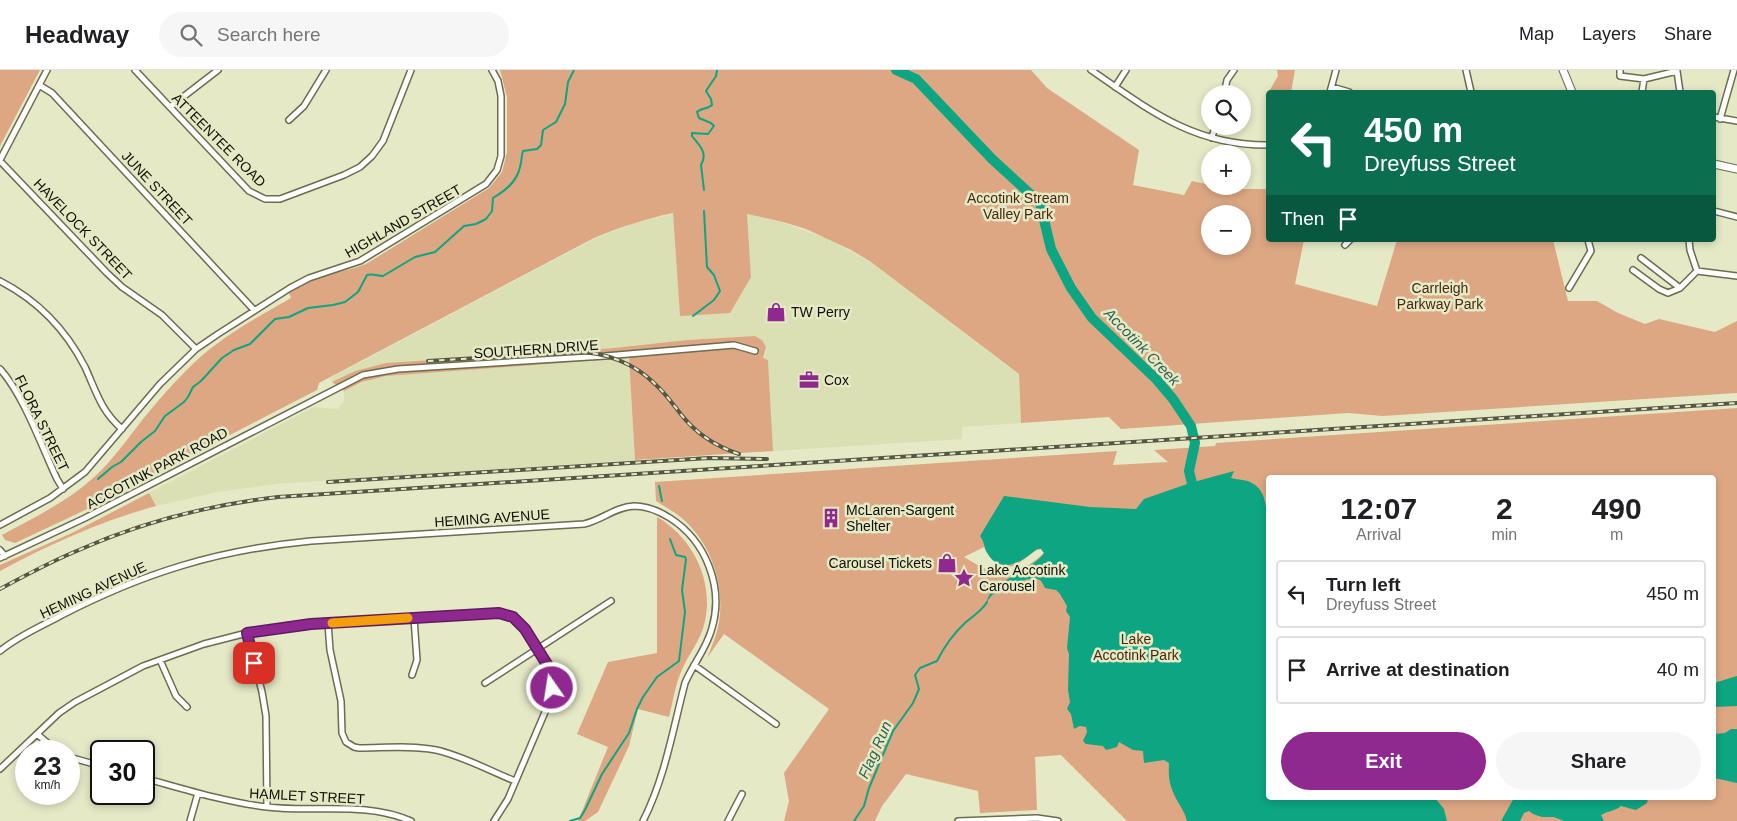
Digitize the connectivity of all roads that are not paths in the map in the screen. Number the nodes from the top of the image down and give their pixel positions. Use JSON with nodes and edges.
{"nodes":[{"id":1,"x":47,"y":70,"type":"edge"},
{"id":2,"x":135,"y":70,"type":"edge"},
{"id":3,"x":218,"y":70,"type":"edge"},
{"id":4,"x":326,"y":70,"type":"edge"},
{"id":5,"x":412,"y":70,"type":"edge"},
{"id":6,"x":492,"y":70,"type":"edge"},
{"id":7,"x":1091,"y":70,"type":"edge"},
{"id":8,"x":1126,"y":70,"type":"edge"},
{"id":9,"x":1234,"y":70,"type":"edge"},
{"id":10,"x":1336,"y":70,"type":"edge"},
{"id":11,"x":1466,"y":70,"type":"edge"},
{"id":12,"x":1563,"y":70,"type":"edge"},
{"id":13,"x":1734,"y":70,"type":"edge"},
{"id":14,"x":1620,"y":73,"type":"edge"},
{"id":15,"x":1644,"y":79,"type":"junction"},
{"id":16,"x":40,"y":85,"type":"junction"},
{"id":17,"x":1226,"y":85,"type":"edge"},
{"id":18,"x":1115,"y":87,"type":"junction"},
{"id":19,"x":1331,"y":90,"type":"edge"},
{"id":20,"x":1471,"y":90,"type":"edge"},
{"id":21,"x":1571,"y":90,"type":"edge"},
{"id":22,"x":1642,"y":90,"type":"edge"},
{"id":23,"x":1680,"y":90,"type":"edge"},
{"id":24,"x":170,"y":107,"type":"junction"},
{"id":25,"x":1716,"y":118,"type":"edge"},
{"id":26,"x":1720,"y":119,"type":"junction"},
{"id":27,"x":289,"y":120,"type":"dead end"},
{"id":28,"x":1737,"y":121,"type":"edge"},
{"id":29,"x":1213,"y":135,"type":"edge"},
{"id":30,"x":1212,"y":138,"type":"junction"},
{"id":31,"x":1266,"y":145,"type":"edge"},
{"id":32,"x":0,"y":161,"type":"edge"},
{"id":33,"x":1716,"y":164,"type":"edge"},
{"id":34,"x":1737,"y":169,"type":"edge"},
{"id":35,"x":1716,"y":212,"type":"edge"},
{"id":36,"x":1737,"y":217,"type":"edge"},
{"id":37,"x":1348,"y":242,"type":"edge"},
{"id":38,"x":1589,"y":242,"type":"edge"},
{"id":39,"x":1689,"y":242,"type":"edge"},
{"id":40,"x":1345,"y":245,"type":"dead end"},
{"id":41,"x":1641,"y":258,"type":"dead end"},
{"id":42,"x":1634,"y":270,"type":"dead end"},
{"id":43,"x":1697,"y":271,"type":"junction"},
{"id":44,"x":1737,"y":276,"type":"edge"},
{"id":45,"x":0,"y":281,"type":"edge"},
{"id":46,"x":1569,"y":288,"type":"dead end"},
{"id":47,"x":1680,"y":288,"type":"junction"},
{"id":48,"x":254,"y":310,"type":"junction"},
{"id":49,"x":196,"y":349,"type":"junction"},
{"id":50,"x":755,"y":351,"type":"dead end"},
{"id":51,"x":0,"y":369,"type":"edge"},
{"id":52,"x":324,"y":396,"type":"joint"},
{"id":53,"x":122,"y":430,"type":"junction"},
{"id":54,"x":63,"y":489,"type":"junction"},
{"id":55,"x":0,"y":525,"type":"edge"},
{"id":56,"x":0,"y":550,"type":"edge"},
{"id":57,"x":3,"y":557,"type":"edge"},
{"id":58,"x":610,"y":601,"type":"dead end"},
{"id":59,"x":414,"y":618,"type":"junction"},
{"id":60,"x":328,"y":623,"type":"junction"},
{"id":61,"x":247,"y":633,"type":"junction"},
{"id":62,"x":538,"y":649,"type":"junction"},
{"id":63,"x":0,"y":650,"type":"edge"},
{"id":64,"x":160,"y":660,"type":"junction"},
{"id":65,"x":694,"y":665,"type":"junction"},
{"id":66,"x":412,"y":675,"type":"dead end"},
{"id":67,"x":485,"y":683,"type":"dead end"},
{"id":68,"x":187,"y":707,"type":"dead end"},
{"id":69,"x":776,"y":724,"type":"dead end"},
{"id":70,"x":37,"y":734,"type":"junction"},
{"id":71,"x":44,"y":740,"type":"edge"},
{"id":72,"x":0,"y":769,"type":"edge"},
{"id":73,"x":155,"y":781,"type":"edge"},
{"id":74,"x":515,"y":782,"type":"junction"},
{"id":75,"x":198,"y":793,"type":"junction"},
{"id":76,"x":742,"y":794,"type":"dead end"},
{"id":77,"x":267,"y":807,"type":"junction"},
{"id":78,"x":190,"y":821,"type":"edge"},
{"id":79,"x":411,"y":821,"type":"edge"},
{"id":80,"x":494,"y":821,"type":"edge"},
{"id":81,"x":643,"y":821,"type":"edge"},
{"id":82,"x":728,"y":821,"type":"edge"},
{"id":83,"x":958,"y":821,"type":"edge"},
{"id":84,"x":1058,"y":821,"type":"edge"}],
"edges":[{"from":1,"to":16,"type":"street"},
{"from":2,"to":24,"type":"street","name":"ATTEENTEE ROAD"},
{"from":3,"to":24,"type":"street"},
{"from":4,"to":27,"type":"street"},
{"from":5,"to":24,"type":"street","name":"ATTEENTEE ROAD"},
{"from":6,"to":48,"type":"street","name":"HIGHLAND STREET"},
{"from":7,"to":18,"type":"street"},
{"from":8,"to":18,"type":"street"},
{"from":9,"to":17,"type":"street"},
{"from":10,"to":19,"type":"street"},
{"from":11,"to":20,"type":"street"},
{"from":12,"to":21,"type":"street"},
{"from":13,"to":26,"type":"street"},
{"from":14,"to":15,"type":"street"},
{"from":15,"to":22,"type":"street"},
{"from":15,"to":23,"type":"street"},
{"from":16,"to":32,"type":"street"},
{"from":16,"to":48,"type":"street","name":"JUNE STREET"},
{"from":18,"to":30,"type":"street"},
{"from":25,"to":26,"type":"street"},
{"from":26,"to":28,"type":"street"},
{"from":29,"to":30,"type":"street"},
{"from":30,"to":31,"type":"street"},
{"from":32,"to":49,"type":"street","name":"HAVELOCK STREET"},
{"from":33,"to":34,"type":"street"},
{"from":35,"to":36,"type":"street"},
{"from":37,"to":40,"type":"street"},
{"from":38,"to":46,"type":"street"},
{"from":39,"to":43,"type":"street"},
{"from":41,"to":47,"type":"street"},
{"from":42,"to":47,"type":"street"},
{"from":43,"to":44,"type":"street"},
{"from":43,"to":47,"type":"street"},
{"from":45,"to":53,"type":"street"},
{"from":48,"to":49,"type":"street","name":"HIGHLAND STREET"},
{"from":49,"to":53,"type":"street","name":"HIGHLAND STREET"},
{"from":50,"to":52,"type":"street","name":"SOUTHERN DRIVE"},
{"from":51,"to":54,"type":"street","name":"FLORA STREET"},
{"from":52,"to":57,"type":"street","name":"ACCOTINK PARK ROAD"},
{"from":53,"to":54,"type":"street","name":"HIGHLAND STREET"},
{"from":54,"to":55,"type":"street","name":"HIGHLAND STREET"},
{"from":56,"to":57,"type":"street"},
{"from":58,"to":62,"type":"street"},
{"from":59,"to":60,"type":"street"},
{"from":59,"to":62,"type":"street"},
{"from":59,"to":66,"type":"street"},
{"from":60,"to":61,"type":"street"},
{"from":60,"to":74,"type":"street"},
{"from":61,"to":64,"type":"street"},
{"from":61,"to":77,"type":"street"},
{"from":62,"to":67,"type":"street"},
{"from":62,"to":74,"type":"street"},
{"from":63,"to":65,"type":"street","name":"HEMING AVENUE"},
{"from":64,"to":68,"type":"street"},
{"from":64,"to":70,"type":"street"},
{"from":65,"to":69,"type":"street"},
{"from":65,"to":81,"type":"street","name":"HEMING AVENUE"},
{"from":70,"to":71,"type":"street"},
{"from":70,"to":72,"type":"street"},
{"from":73,"to":75,"type":"street","name":"HAMLET STREET"},
{"from":74,"to":80,"type":"street"},
{"from":75,"to":77,"type":"street","name":"HAMLET STREET"},
{"from":75,"to":78,"type":"street"},
{"from":76,"to":82,"type":"street"},
{"from":77,"to":79,"type":"street","name":"HAMLET STREET"},
{"from":83,"to":84,"type":"street"}]}
